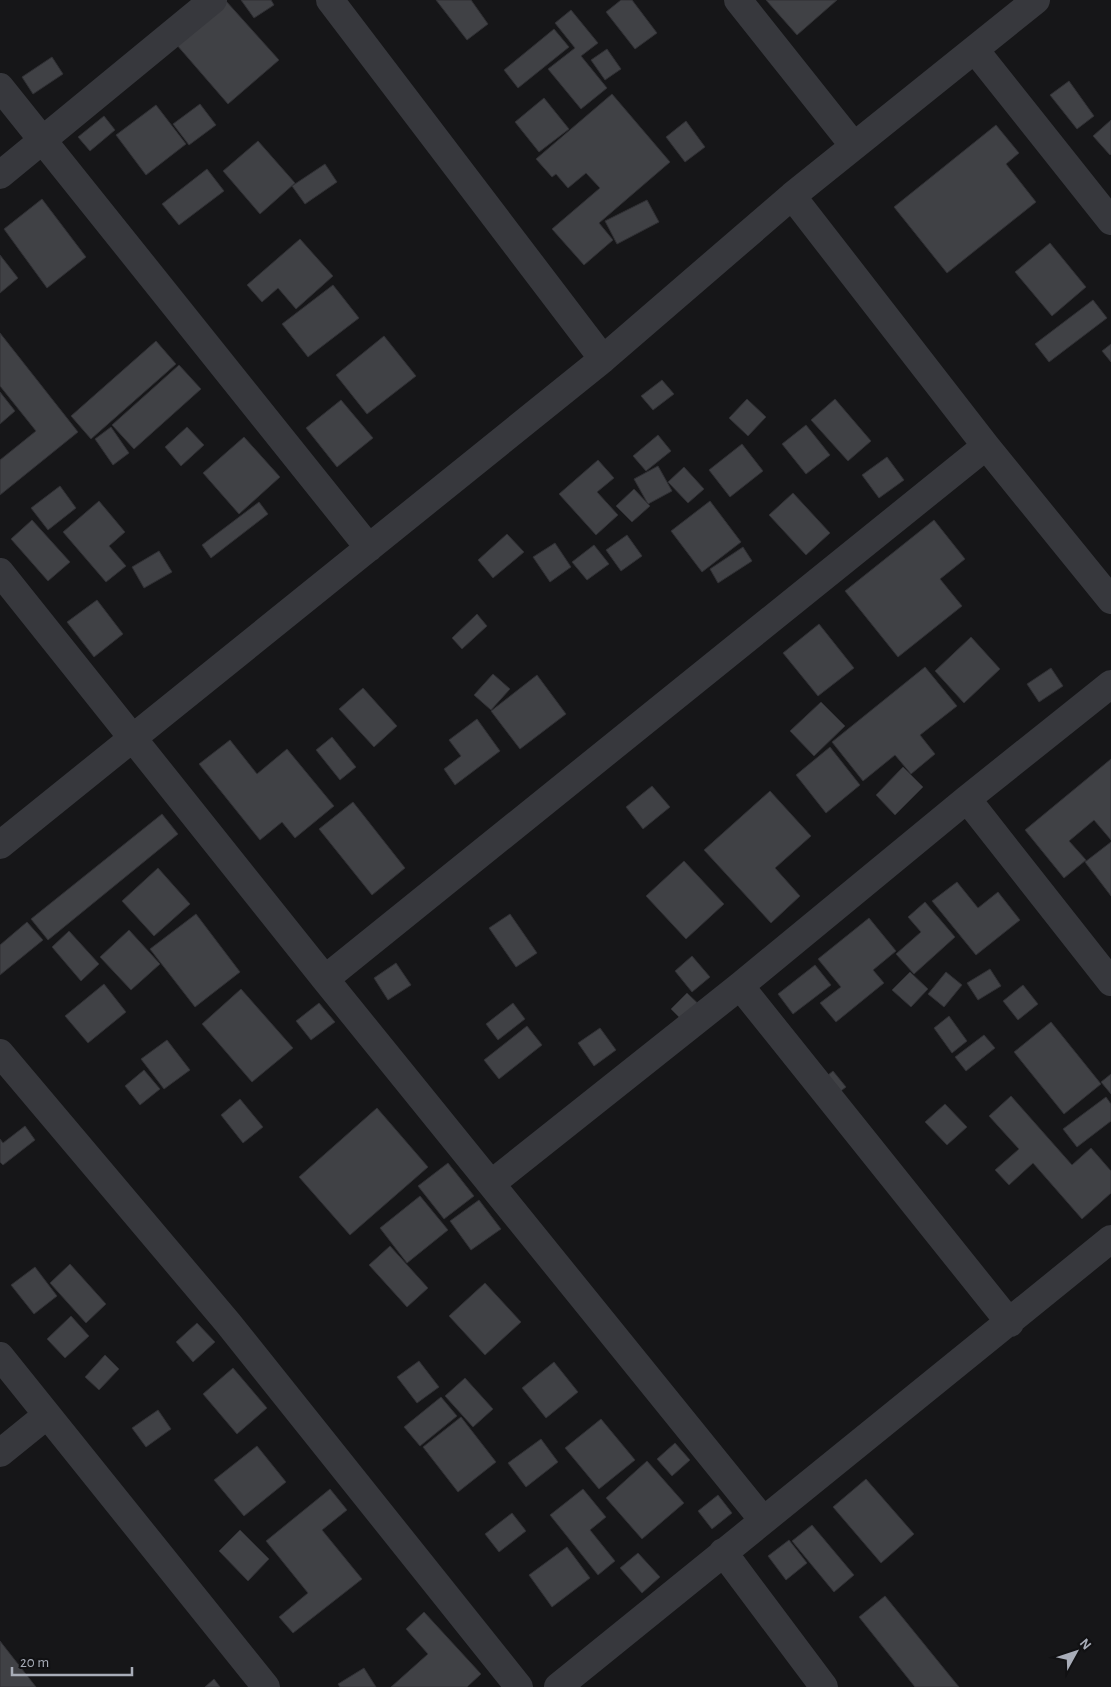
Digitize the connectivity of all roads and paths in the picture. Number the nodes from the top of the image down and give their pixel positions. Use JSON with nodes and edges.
{"nodes":[{"id":1,"x":213,"y":0,"type":"edge"},
{"id":2,"x":330,"y":0,"type":"edge"},
{"id":3,"x":738,"y":0,"type":"edge"},
{"id":4,"x":1036,"y":0,"type":"edge"},
{"id":5,"x":975,"y":50,"type":"junction"},
{"id":6,"x":0,"y":87,"type":"edge"},
{"id":7,"x":42,"y":140,"type":"junction"},
{"id":8,"x":854,"y":146,"type":"junction"},
{"id":9,"x":0,"y":175,"type":"edge"},
{"id":10,"x":792,"y":196,"type":"junction"},
{"id":11,"x":1111,"y":220,"type":"edge"},
{"id":12,"x":603,"y":359,"type":"junction"},
{"id":13,"x":986,"y":446,"type":"junction"},
{"id":14,"x":369,"y":548,"type":"junction"},
{"id":15,"x":0,"y":572,"type":"edge"},
{"id":16,"x":1111,"y":600,"type":"edge"},
{"id":17,"x":1111,"y":684,"type":"edge"},
{"id":18,"x":132,"y":737,"type":"junction"},
{"id":19,"x":967,"y":799,"type":"junction"},
{"id":20,"x":0,"y":846,"type":"edge"},
{"id":21,"x":325,"y":979,"type":"junction"},
{"id":22,"x":1111,"y":982,"type":"edge"},
{"id":23,"x":740,"y":986,"type":"junction"},
{"id":24,"x":0,"y":1052,"type":"edge"},
{"id":25,"x":491,"y":1184,"type":"junction"},
{"id":26,"x":1111,"y":1239,"type":"edge"},
{"id":27,"x":1010,"y":1323,"type":"junction"},
{"id":28,"x":0,"y":1356,"type":"edge"},
{"id":29,"x":47,"y":1415,"type":"junction"},
{"id":30,"x":0,"y":1452,"type":"edge"},
{"id":31,"x":763,"y":1520,"type":"junction"},
{"id":32,"x":723,"y":1552,"type":"junction"},
{"id":33,"x":266,"y":1687,"type":"edge"},
{"id":34,"x":519,"y":1687,"type":"edge"},
{"id":35,"x":558,"y":1687,"type":"edge"},
{"id":36,"x":824,"y":1687,"type":"edge"}],
"edges":[{"from":1,"to":7,"type":"street"},
{"from":2,"to":12,"type":"street"},
{"from":3,"to":8,"type":"street"},
{"from":4,"to":5,"type":"street"},
{"from":5,"to":8,"type":"street"},
{"from":5,"to":11,"type":"street"},
{"from":6,"to":7,"type":"street"},
{"from":7,"to":9,"type":"street"},
{"from":7,"to":14,"type":"street"},
{"from":8,"to":10,"type":"street"},
{"from":10,"to":12,"type":"street"},
{"from":10,"to":13,"type":"street"},
{"from":12,"to":14,"type":"street"},
{"from":13,"to":16,"type":"street"},
{"from":13,"to":21,"type":"street"},
{"from":14,"to":18,"type":"street"},
{"from":15,"to":18,"type":"street"},
{"from":17,"to":19,"type":"street"},
{"from":18,"to":20,"type":"street"},
{"from":18,"to":21,"type":"street"},
{"from":19,"to":22,"type":"street"},
{"from":19,"to":23,"type":"street"},
{"from":21,"to":25,"type":"street"},
{"from":23,"to":25,"type":"street"},
{"from":23,"to":27,"type":"street"},
{"from":24,"to":34,"type":"street"},
{"from":25,"to":31,"type":"street"},
{"from":26,"to":27,"type":"street"},
{"from":27,"to":31,"type":"street"},
{"from":28,"to":29,"type":"street"},
{"from":29,"to":30,"type":"street"},
{"from":29,"to":33,"type":"street"},
{"from":31,"to":32,"type":"street"},
{"from":32,"to":35,"type":"street"},
{"from":32,"to":36,"type":"street"}]}
